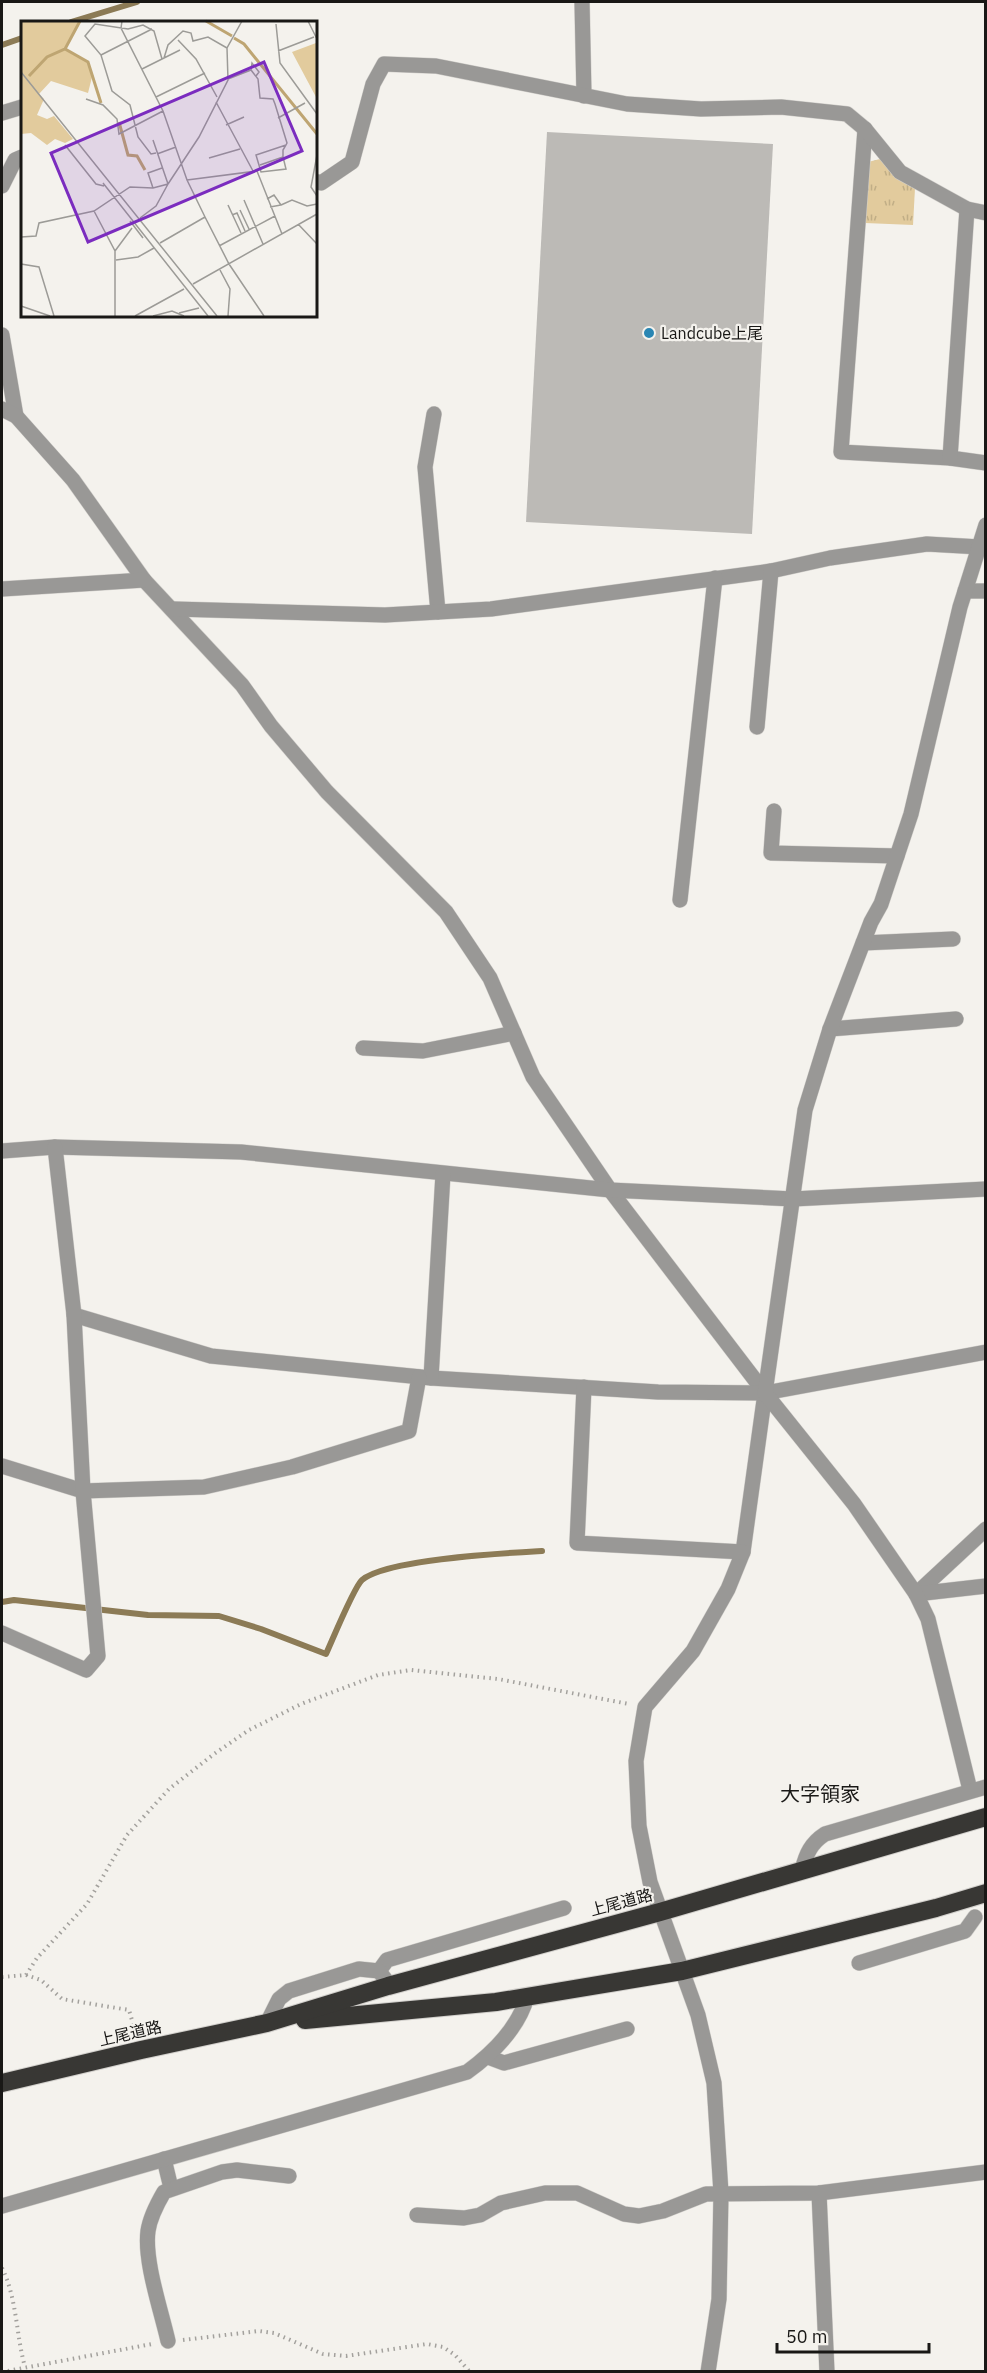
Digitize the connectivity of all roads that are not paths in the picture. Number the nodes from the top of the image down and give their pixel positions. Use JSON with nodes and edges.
{"nodes":[{"id":1,"x":582,"y":2,"type":"edge"},
{"id":2,"x":584,"y":96,"type":"junction"},
{"id":3,"x":21,"y":107,"type":"edge"},
{"id":4,"x":2,"y":113,"type":"edge"},
{"id":5,"x":865,"y":129,"type":"junction"},
{"id":6,"x":13,"y":159,"type":"edge"},
{"id":7,"x":316,"y":181,"type":"edge"},
{"id":8,"x":2,"y":186,"type":"edge"},
{"id":9,"x":967,"y":209,"type":"junction"},
{"id":10,"x":986,"y":213,"type":"edge"},
{"id":11,"x":2,"y":335,"type":"edge"},
{"id":12,"x":2,"y":409,"type":"edge"},
{"id":13,"x":434,"y":414,"type":"dead end"},
{"id":14,"x":16,"y":416,"type":"junction"},
{"id":15,"x":950,"y":458,"type":"junction"},
{"id":16,"x":986,"y":463,"type":"edge"},
{"id":17,"x":986,"y":525,"type":"edge"},
{"id":18,"x":980,"y":547,"type":"junction"},
{"id":19,"x":771,"y":571,"type":"junction"},
{"id":20,"x":716,"y":578,"type":"junction"},
{"id":21,"x":144,"y":580,"type":"junction"},
{"id":22,"x":2,"y":589,"type":"edge"},
{"id":23,"x":965,"y":591,"type":"junction"},
{"id":24,"x":986,"y":591,"type":"edge"},
{"id":25,"x":174,"y":609,"type":"junction"},
{"id":26,"x":438,"y":612,"type":"junction"},
{"id":27,"x":757,"y":727,"type":"dead end"},
{"id":28,"x":774,"y":811,"type":"dead end"},
{"id":29,"x":897,"y":856,"type":"junction"},
{"id":30,"x":680,"y":900,"type":"dead end"},
{"id":31,"x":953,"y":939,"type":"dead end"},
{"id":32,"x":863,"y":943,"type":"junction"},
{"id":33,"x":956,"y":1019,"type":"dead end"},
{"id":34,"x":830,"y":1029,"type":"junction"},
{"id":35,"x":514,"y":1033,"type":"junction"},
{"id":36,"x":363,"y":1048,"type":"dead end"},
{"id":37,"x":55,"y":1147,"type":"junction"},
{"id":38,"x":2,"y":1151,"type":"edge"},
{"id":39,"x":443,"y":1173,"type":"junction"},
{"id":40,"x":986,"y":1189,"type":"edge"},
{"id":41,"x":610,"y":1190,"type":"junction"},
{"id":42,"x":793,"y":1199,"type":"junction"},
{"id":43,"x":74,"y":1315,"type":"junction"},
{"id":44,"x":986,"y":1352,"type":"edge"},
{"id":45,"x":425,"y":1377,"type":"junction"},
{"id":46,"x":584,"y":1387,"type":"junction"},
{"id":47,"x":765,"y":1393,"type":"junction"},
{"id":48,"x":2,"y":1466,"type":"edge"},
{"id":49,"x":83,"y":1491,"type":"junction"},
{"id":50,"x":986,"y":1529,"type":"edge"},
{"id":51,"x":743,"y":1552,"type":"junction"},
{"id":52,"x":986,"y":1586,"type":"edge"},
{"id":53,"x":916,"y":1594,"type":"junction"},
{"id":54,"x":2,"y":1633,"type":"edge"},
{"id":55,"x":978,"y":1788,"type":"edge"},
{"id":56,"x":986,"y":1817,"type":"edge"},
{"id":57,"x":802,"y":1870,"type":"junction"},
{"id":58,"x":986,"y":1893,"type":"edge"},
{"id":59,"x":956,"y":1902,"type":"junction"},
{"id":60,"x":564,"y":1908,"type":"dead end"},
{"id":61,"x":660,"y":1912,"type":"junction"},
{"id":62,"x":980,"y":1918,"type":"edge"},
{"id":63,"x":859,"y":1963,"type":"dead end"},
{"id":64,"x":682,"y":1971,"type":"junction"},
{"id":65,"x":384,"y":1978,"type":"junction"},
{"id":66,"x":527,"y":1997,"type":"junction"},
{"id":67,"x":267,"y":2023,"type":"junction"},
{"id":68,"x":627,"y":2029,"type":"dead end"},
{"id":69,"x":488,"y":2057,"type":"junction"},
{"id":70,"x":2,"y":2083,"type":"edge"},
{"id":71,"x":164,"y":2159,"type":"junction"},
{"id":72,"x":986,"y":2172,"type":"edge"},
{"id":73,"x":289,"y":2176,"type":"dead end"},
{"id":74,"x":171,"y":2188,"type":"junction"},
{"id":75,"x":721,"y":2193,"type":"junction"},
{"id":76,"x":819,"y":2193,"type":"junction"},
{"id":77,"x":2,"y":2206,"type":"edge"},
{"id":78,"x":417,"y":2215,"type":"dead end"},
{"id":79,"x":168,"y":2341,"type":"road end"},
{"id":80,"x":708,"y":2372,"type":"edge"},
{"id":81,"x":827,"y":2372,"type":"edge"}],
"edges":[{"from":1,"to":2,"type":"street"},
{"from":2,"to":5,"type":"street"},
{"from":2,"to":7,"type":"street"},
{"from":3,"to":4,"type":"street"},
{"from":5,"to":9,"type":"street"},
{"from":5,"to":15,"type":"street"},
{"from":6,"to":8,"type":"street"},
{"from":9,"to":10,"type":"street"},
{"from":9,"to":15,"type":"street"},
{"from":11,"to":14,"type":"street"},
{"from":12,"to":14,"type":"street"},
{"from":13,"to":26,"type":"street"},
{"from":14,"to":21,"type":"street"},
{"from":15,"to":16,"type":"street"},
{"from":17,"to":18,"type":"street"},
{"from":18,"to":19,"type":"street"},
{"from":18,"to":23,"type":"street"},
{"from":19,"to":20,"type":"street"},
{"from":19,"to":27,"type":"street"},
{"from":20,"to":26,"type":"street"},
{"from":20,"to":30,"type":"street"},
{"from":21,"to":22,"type":"street"},
{"from":21,"to":25,"type":"street"},
{"from":23,"to":24,"type":"street"},
{"from":23,"to":29,"type":"street"},
{"from":25,"to":26,"type":"street"},
{"from":25,"to":35,"type":"street"},
{"from":28,"to":29,"type":"street"},
{"from":29,"to":32,"type":"street"},
{"from":31,"to":32,"type":"street"},
{"from":32,"to":34,"type":"street"},
{"from":33,"to":34,"type":"street"},
{"from":34,"to":42,"type":"street"},
{"from":35,"to":36,"type":"street"},
{"from":35,"to":41,"type":"street"},
{"from":37,"to":38,"type":"street"},
{"from":37,"to":39,"type":"street"},
{"from":37,"to":43,"type":"street"},
{"from":39,"to":41,"type":"street"},
{"from":39,"to":45,"type":"street"},
{"from":40,"to":42,"type":"street"},
{"from":41,"to":42,"type":"street"},
{"from":41,"to":47,"type":"street"},
{"from":42,"to":47,"type":"street"},
{"from":43,"to":45,"type":"street"},
{"from":43,"to":49,"type":"street"},
{"from":44,"to":47,"type":"street"},
{"from":45,"to":46,"type":"street"},
{"from":45,"to":49,"type":"street"},
{"from":46,"to":47,"type":"street"},
{"from":46,"to":51,"type":"street"},
{"from":47,"to":51,"type":"street"},
{"from":47,"to":53,"type":"street"},
{"from":48,"to":49,"type":"street"},
{"from":49,"to":54,"type":"street"},
{"from":50,"to":53,"type":"street"},
{"from":51,"to":61,"type":"street"},
{"from":52,"to":53,"type":"street"},
{"from":53,"to":55,"type":"street"},
{"from":55,"to":57,"type":"street"},
{"from":56,"to":57,"type":"highway","name":"上尾道路"},
{"from":57,"to":61,"type":"highway","name":"上尾道路"},
{"from":58,"to":59,"type":"highway","name":"上尾道路"},
{"from":59,"to":62,"type":"street"},
{"from":59,"to":64,"type":"highway","name":"上尾道路"},
{"from":60,"to":65,"type":"street"},
{"from":61,"to":64,"type":"street"},
{"from":61,"to":65,"type":"highway","name":"上尾道路"},
{"from":62,"to":63,"type":"street"},
{"from":64,"to":66,"type":"highway","name":"上尾道路"},
{"from":64,"to":75,"type":"street"},
{"from":65,"to":67,"type":"highway","name":"上尾道路"},
{"from":65,"to":67,"type":"street"},
{"from":66,"to":67,"type":"highway","name":"上尾道路"},
{"from":66,"to":69,"type":"street"},
{"from":67,"to":70,"type":"highway","name":"上尾道路"},
{"from":68,"to":69,"type":"street"},
{"from":69,"to":71,"type":"street"},
{"from":71,"to":74,"type":"street"},
{"from":71,"to":77,"type":"street"},
{"from":72,"to":76,"type":"street"},
{"from":73,"to":74,"type":"street"},
{"from":74,"to":79,"type":"street"},
{"from":75,"to":76,"type":"street"},
{"from":75,"to":78,"type":"street"},
{"from":75,"to":80,"type":"street"},
{"from":76,"to":81,"type":"street"}]}
